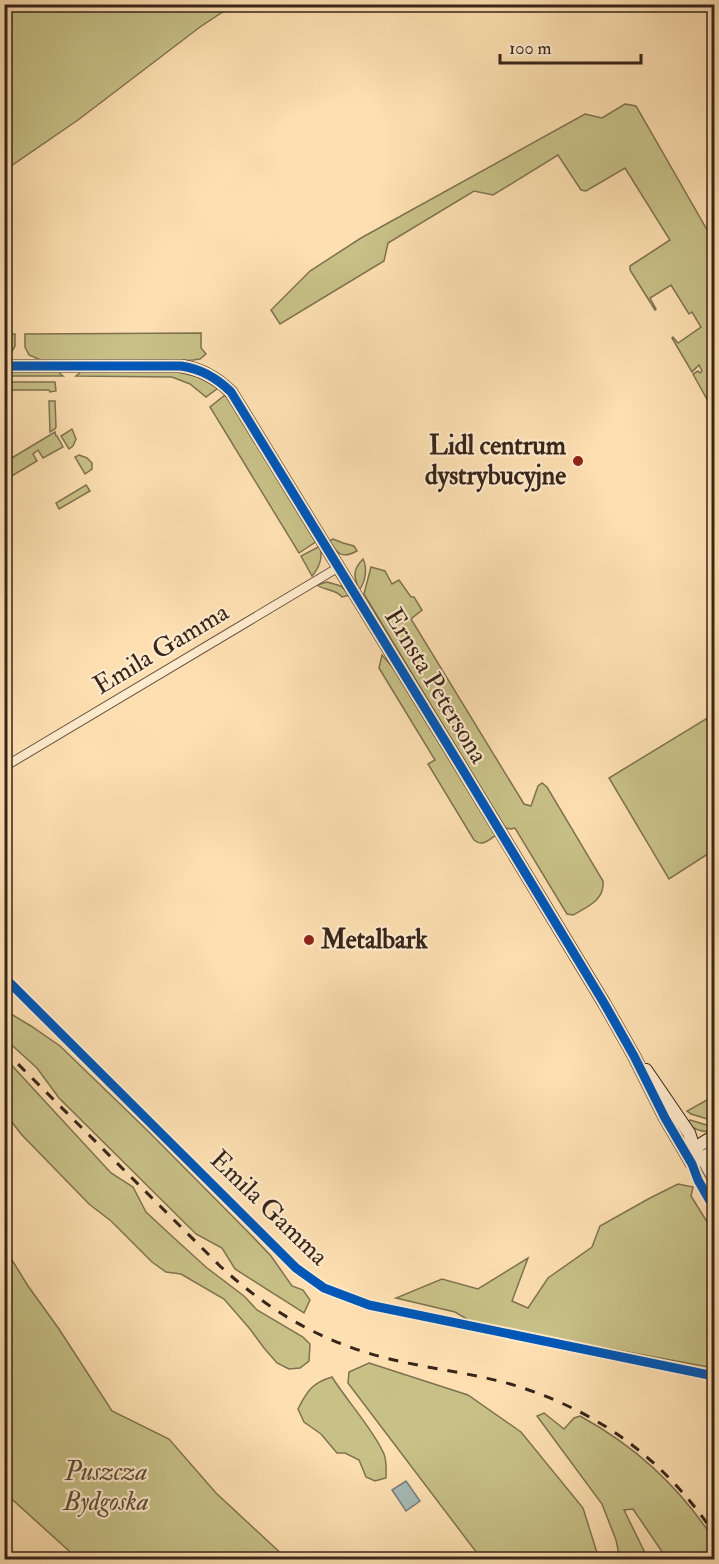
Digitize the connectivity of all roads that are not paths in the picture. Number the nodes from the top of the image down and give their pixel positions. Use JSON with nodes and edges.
{"nodes":[{"id":1,"x":4,"y":366,"type":"edge"},
{"id":2,"x":339,"y":567,"type":"junction"},
{"id":3,"x":4,"y":767,"type":"edge"},
{"id":4,"x":4,"y":977,"type":"edge"},
{"id":5,"x":714,"y":1136,"type":"edge"},
{"id":6,"x":714,"y":1151,"type":"edge"},
{"id":7,"x":693,"y":1156,"type":"junction"},
{"id":8,"x":714,"y":1183,"type":"edge"},
{"id":9,"x":714,"y":1208,"type":"edge"},
{"id":10,"x":714,"y":1376,"type":"edge"}],
"edges":[{"from":1,"to":2,"type":"street","name":"Ernsta Petersona"},
{"from":2,"to":3,"type":"street","name":"Emila Gamma"},
{"from":2,"to":7,"type":"street","name":"Ernsta Petersona"},
{"from":4,"to":10,"type":"street","name":"Emila Gamma"},
{"from":5,"to":7,"type":"street"},
{"from":6,"to":7,"type":"street"},
{"from":7,"to":8,"type":"street","name":"Ernsta Petersona"},
{"from":7,"to":9,"type":"street","name":"Ernsta Petersona"}]}
